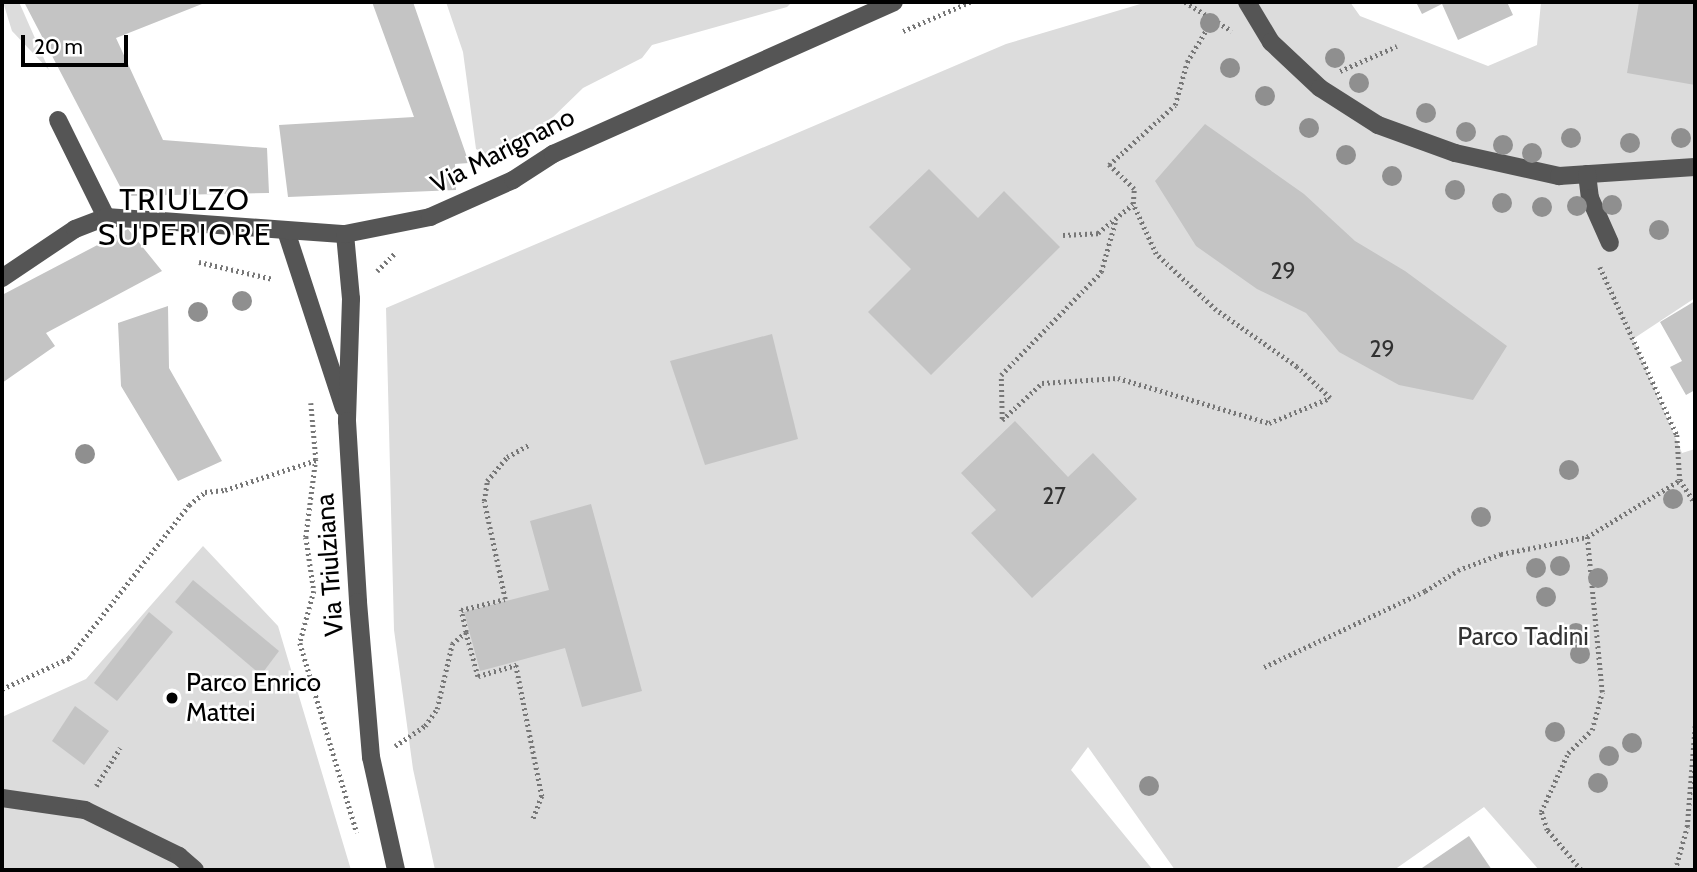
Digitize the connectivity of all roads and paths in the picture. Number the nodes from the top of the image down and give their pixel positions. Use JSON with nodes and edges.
{"nodes":[{"id":1,"x":894,"y":2,"type":"edge"},
{"id":2,"x":970,"y":2,"type":"edge"},
{"id":3,"x":1247,"y":2,"type":"edge"},
{"id":4,"x":1215,"y":24,"type":"dead end"},
{"id":5,"x":893,"y":35,"type":"dead end"},
{"id":6,"x":1397,"y":46,"type":"dead end"},
{"id":7,"x":1335,"y":74,"type":"dead end"},
{"id":8,"x":58,"y":120,"type":"dead end"},
{"id":9,"x":1695,"y":167,"type":"edge"},
{"id":10,"x":1587,"y":174,"type":"junction"},
{"id":11,"x":1133,"y":204,"type":"junction"},
{"id":12,"x":106,"y":217,"type":"junction"},
{"id":13,"x":1116,"y":219,"type":"junction"},
{"id":14,"x":286,"y":232,"type":"junction"},
{"id":15,"x":345,"y":234,"type":"junction"},
{"id":16,"x":1063,"y":235,"type":"dead end"},
{"id":17,"x":1611,"y":243,"type":"dead end"},
{"id":18,"x":407,"y":247,"type":"dead end"},
{"id":19,"x":1598,"y":261,"type":"dead end"},
{"id":20,"x":199,"y":262,"type":"dead end"},
{"id":21,"x":375,"y":276,"type":"dead end"},
{"id":22,"x":2,"y":278,"type":"edge"},
{"id":23,"x":279,"y":287,"type":"dead end"},
{"id":24,"x":311,"y":397,"type":"dead end"},
{"id":25,"x":348,"y":421,"type":"junction"},
{"id":26,"x":529,"y":445,"type":"dead end"},
{"id":27,"x":316,"y":460,"type":"junction"},
{"id":28,"x":1680,"y":480,"type":"junction"},
{"id":29,"x":1695,"y":503,"type":"edge"},
{"id":30,"x":1587,"y":537,"type":"junction"},
{"id":31,"x":467,"y":632,"type":"junction"},
{"id":32,"x":1264,"y":667,"type":"dead end"},
{"id":33,"x":2,"y":689,"type":"edge"},
{"id":34,"x":1695,"y":724,"type":"edge"},
{"id":35,"x":407,"y":740,"type":"dead end"},
{"id":36,"x":120,"y":748,"type":"dead end"},
{"id":37,"x":2,"y":798,"type":"edge"},
{"id":38,"x":85,"y":810,"type":"junction"},
{"id":39,"x":533,"y":819,"type":"dead end"},
{"id":40,"x":361,"y":846,"type":"dead end"},
{"id":41,"x":195,"y":870,"type":"edge"},
{"id":42,"x":396,"y":870,"type":"edge"},
{"id":43,"x":1581,"y":870,"type":"edge"},
{"id":44,"x":1675,"y":870,"type":"edge"}],
"edges":[{"from":1,"to":15,"type":"street","name":"Via Marignano"},
{"from":2,"to":5,"type":"path"},
{"from":3,"to":10,"type":"street"},
{"from":4,"to":11,"type":"path"},
{"from":6,"to":7,"type":"path"},
{"from":8,"to":12,"type":"street"},
{"from":9,"to":10,"type":"street"},
{"from":10,"to":17,"type":"street"},
{"from":11,"to":13,"type":"path"},
{"from":11,"to":13,"type":"path"},
{"from":12,"to":14,"type":"street","name":"Via Marignano"},
{"from":12,"to":22,"type":"street","name":"Via Marignano"},
{"from":13,"to":16,"type":"path"},
{"from":14,"to":15,"type":"street","name":"Via Marignano"},
{"from":14,"to":25,"type":"street","name":"Via Triulziana"},
{"from":15,"to":25,"type":"street","name":"Via Triulziana"},
{"from":18,"to":21,"type":"path"},
{"from":19,"to":28,"type":"path"},
{"from":20,"to":23,"type":"path"},
{"from":24,"to":27,"type":"path"},
{"from":25,"to":42,"type":"street","name":"Via Triulziana"},
{"from":26,"to":31,"type":"path"},
{"from":27,"to":33,"type":"path"},
{"from":27,"to":40,"type":"path"},
{"from":28,"to":29,"type":"path"},
{"from":28,"to":30,"type":"path"},
{"from":30,"to":32,"type":"path"},
{"from":30,"to":43,"type":"path"},
{"from":31,"to":35,"type":"path"},
{"from":31,"to":39,"type":"path"},
{"from":34,"to":44,"type":"path"},
{"from":36,"to":38,"type":"path"},
{"from":37,"to":38,"type":"street"},
{"from":38,"to":41,"type":"street"}]}
